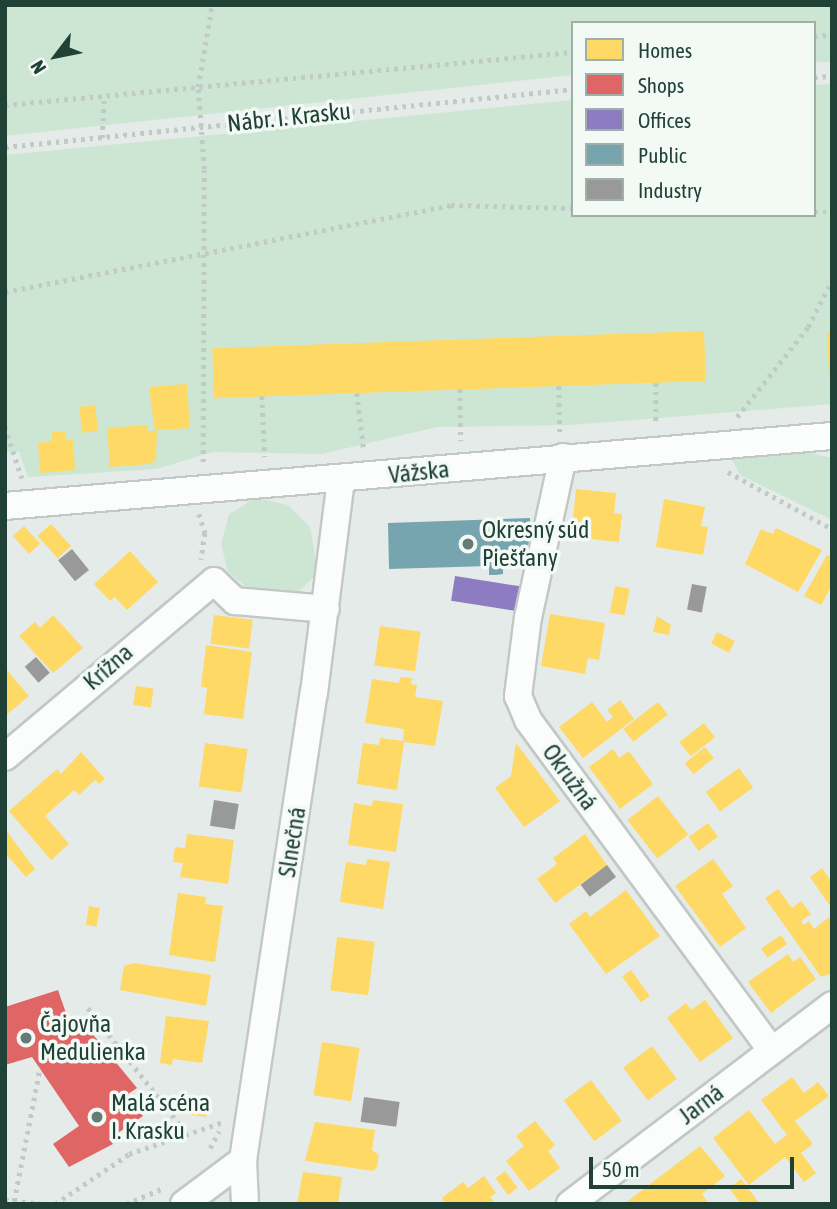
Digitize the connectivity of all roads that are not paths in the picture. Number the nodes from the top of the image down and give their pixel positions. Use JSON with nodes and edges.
{"nodes":[{"id":1,"x":832,"y":436,"type":"edge"},
{"id":2,"x":561,"y":448,"type":"junction"},
{"id":3,"x":341,"y":480,"type":"junction"},
{"id":4,"x":5,"y":506,"type":"edge"},
{"id":5,"x":326,"y":609,"type":"junction"},
{"id":6,"x":5,"y":757,"type":"edge"},
{"id":7,"x":832,"y":1005,"type":"edge"},
{"id":8,"x":771,"y":1051,"type":"junction"},
{"id":9,"x":243,"y":1160,"type":"junction"},
{"id":10,"x":174,"y":1196,"type":"edge"},
{"id":11,"x":246,"y":1204,"type":"edge"},
{"id":12,"x":570,"y":1204,"type":"edge"}],
"edges":[{"from":1,"to":2,"type":"street","name":"Vážska"},
{"from":2,"to":3,"type":"street","name":"Vážska"},
{"from":2,"to":8,"type":"street","name":"Okružná"},
{"from":3,"to":4,"type":"street","name":"Vážska"},
{"from":3,"to":5,"type":"street","name":"Slnečná"},
{"from":5,"to":6,"type":"street","name":"Krížna"},
{"from":5,"to":9,"type":"street","name":"Slnečná"},
{"from":7,"to":8,"type":"street","name":"Jarná"},
{"from":8,"to":12,"type":"street","name":"Jarná"},
{"from":9,"to":10,"type":"street"},
{"from":9,"to":11,"type":"street","name":"Slnečná"}]}
